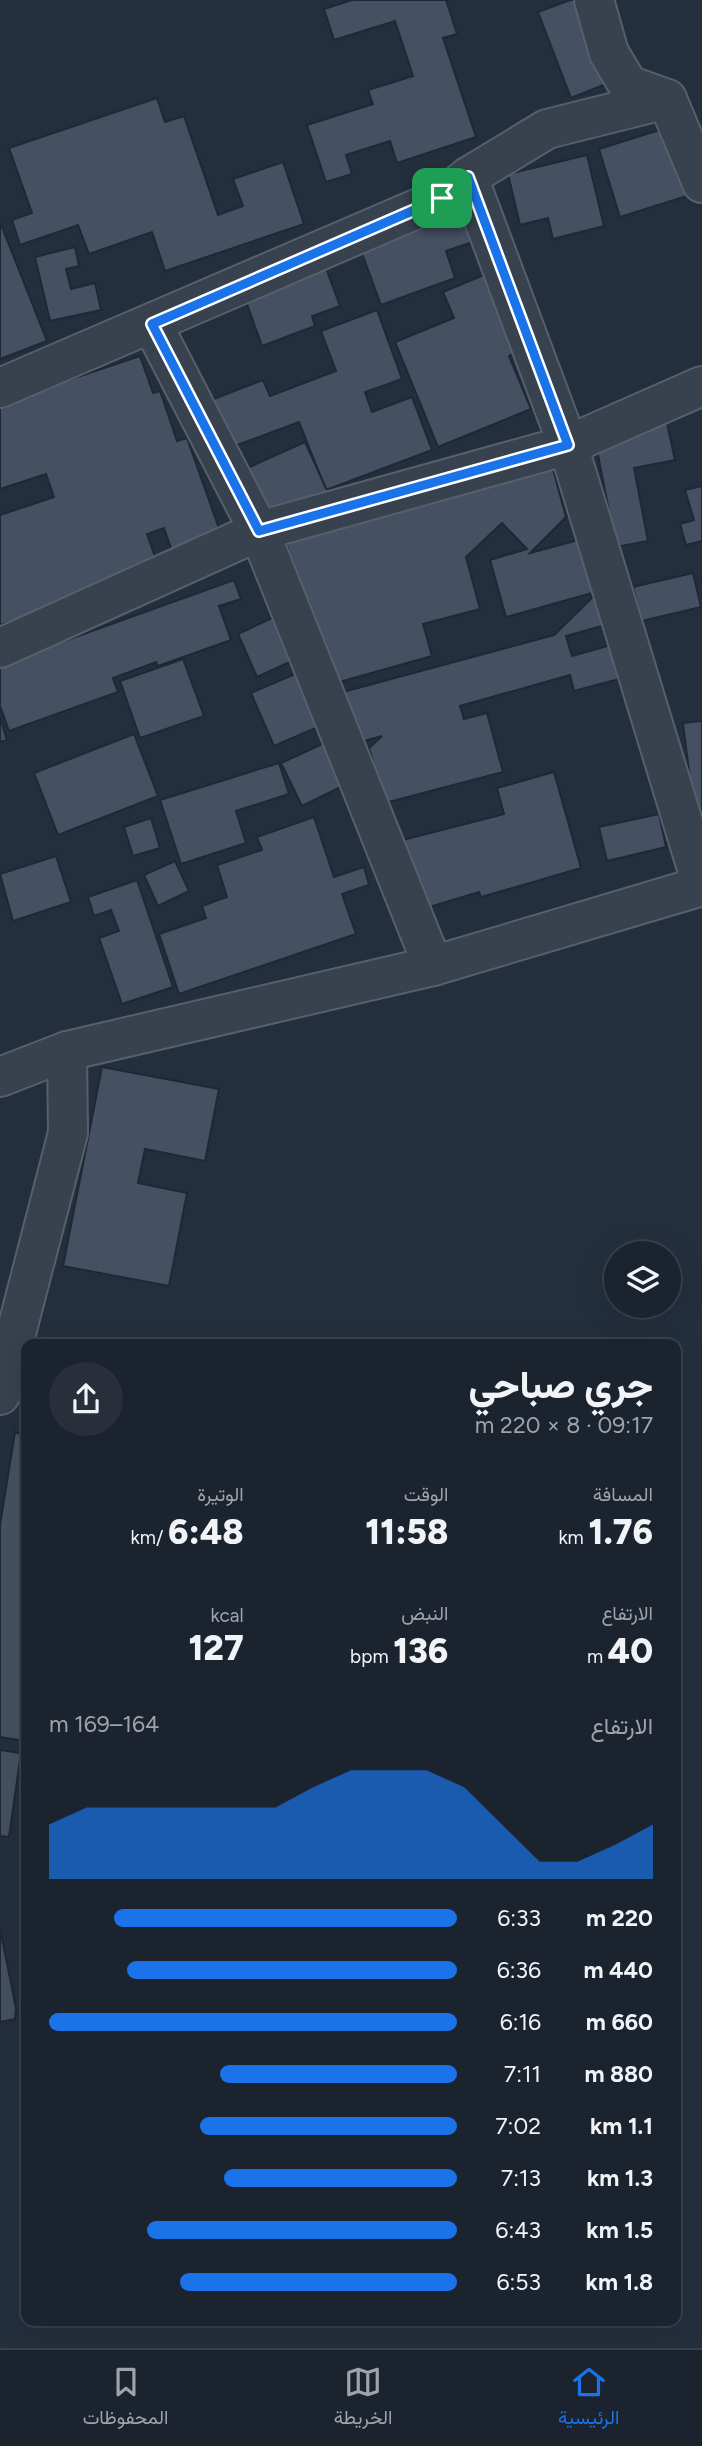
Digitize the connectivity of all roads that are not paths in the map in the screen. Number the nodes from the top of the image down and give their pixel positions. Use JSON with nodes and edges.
{"nodes":[{"id":1,"x":594,"y":0,"type":"edge"},
{"id":2,"x":667,"y":99,"type":"junction"},
{"id":3,"x":468,"y":177,"type":"junction"},
{"id":4,"x":702,"y":183,"type":"edge"},
{"id":5,"x":152,"y":324,"type":"junction"},
{"id":6,"x":702,"y":386,"type":"edge"},
{"id":7,"x":0,"y":388,"type":"edge"},
{"id":8,"x":568,"y":445,"type":"junction"},
{"id":9,"x":259,"y":531,"type":"junction"},
{"id":10,"x":0,"y":648,"type":"edge"},
{"id":11,"x":702,"y":885,"type":"edge"},
{"id":12,"x":433,"y":966,"type":"junction"},
{"id":13,"x":67,"y":1051,"type":"junction"},
{"id":14,"x":2,"y":1072,"type":"edge"},
{"id":15,"x":7,"y":1344,"type":"edge"},
{"id":16,"x":0,"y":1395,"type":"edge"}],
"edges":[{"from":1,"to":2,"type":"street"},
{"from":2,"to":3,"type":"street"},
{"from":2,"to":4,"type":"street"},
{"from":3,"to":5,"type":"street"},
{"from":3,"to":8,"type":"street"},
{"from":5,"to":7,"type":"street"},
{"from":5,"to":9,"type":"street"},
{"from":6,"to":8,"type":"street"},
{"from":8,"to":9,"type":"street"},
{"from":8,"to":11,"type":"street"},
{"from":9,"to":10,"type":"street"},
{"from":9,"to":12,"type":"street"},
{"from":11,"to":12,"type":"street"},
{"from":12,"to":13,"type":"street"},
{"from":13,"to":14,"type":"street"},
{"from":13,"to":15,"type":"street"},
{"from":15,"to":16,"type":"street"}]}
